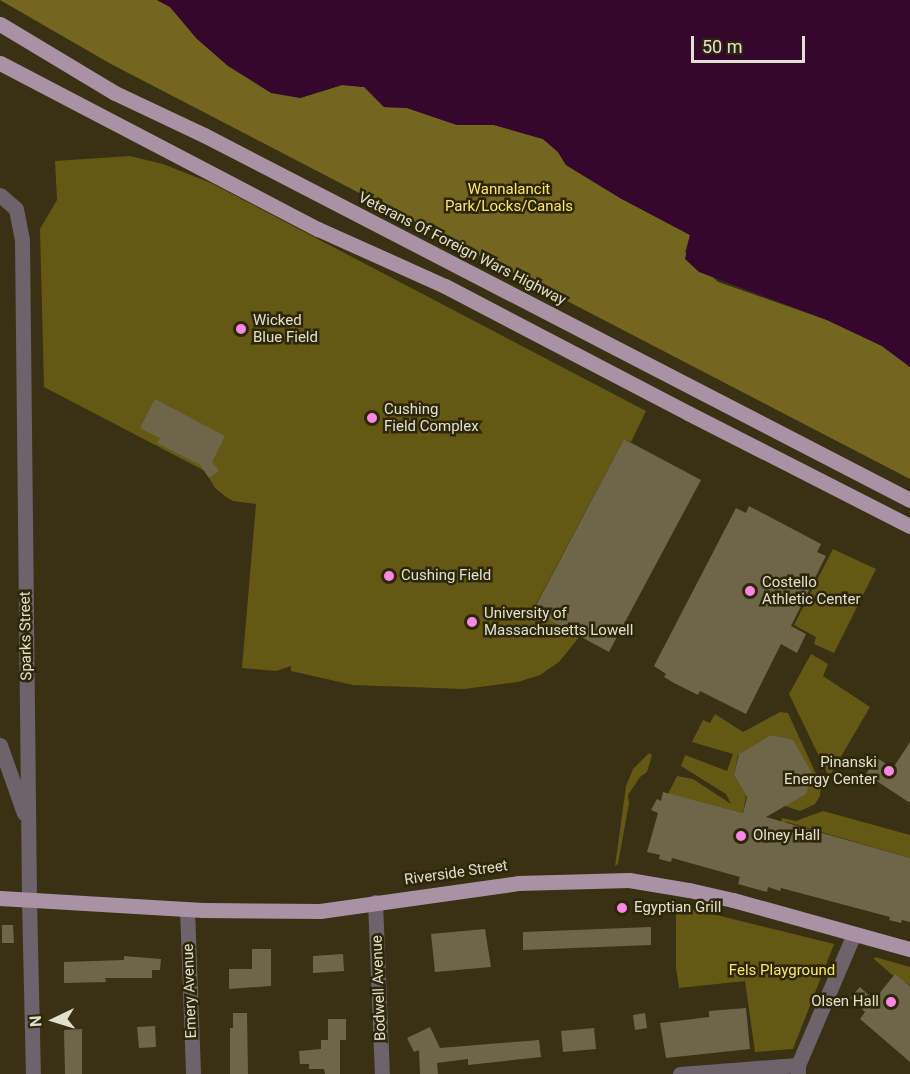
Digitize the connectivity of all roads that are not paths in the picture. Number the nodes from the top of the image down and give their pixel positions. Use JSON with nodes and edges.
{"nodes":[{"id":1,"x":0,"y":24,"type":"edge"},
{"id":2,"x":0,"y":63,"type":"edge"},
{"id":3,"x":5,"y":198,"type":"edge"},
{"id":4,"x":910,"y":500,"type":"edge"},
{"id":5,"x":910,"y":526,"type":"edge"},
{"id":6,"x":0,"y":745,"type":"edge"},
{"id":7,"x":28,"y":824,"type":"junction"},
{"id":8,"x":0,"y":898,"type":"edge"},
{"id":9,"x":29,"y":900,"type":"junction"},
{"id":10,"x":375,"y":902,"type":"junction"},
{"id":11,"x":187,"y":909,"type":"junction"},
{"id":12,"x":854,"y":934,"type":"junction"},
{"id":13,"x":910,"y":949,"type":"edge"},
{"id":14,"x":798,"y":1070,"type":"edge"},
{"id":15,"x":33,"y":1074,"type":"edge"},
{"id":16,"x":193,"y":1074,"type":"edge"},
{"id":17,"x":382,"y":1074,"type":"edge"},
{"id":18,"x":680,"y":1074,"type":"edge"}],
"edges":[{"from":1,"to":4,"type":"main road","name":"Veterans Of Foreign Wars Highway"},
{"from":2,"to":5,"type":"main road"},
{"from":3,"to":7,"type":"street","name":"Sparks Street"},
{"from":6,"to":7,"type":"street"},
{"from":7,"to":9,"type":"street","name":"Sparks Street"},
{"from":8,"to":9,"type":"main road","name":"Riverside Street"},
{"from":9,"to":11,"type":"main road","name":"Riverside Street"},
{"from":9,"to":15,"type":"street","name":"Sparks Street"},
{"from":10,"to":11,"type":"main road","name":"Riverside Street"},
{"from":10,"to":12,"type":"main road","name":"Riverside Street"},
{"from":10,"to":17,"type":"street","name":"Bodwell Avenue"},
{"from":11,"to":16,"type":"street","name":"Emery Avenue"},
{"from":12,"to":13,"type":"main road","name":"Riverside Street"},
{"from":12,"to":14,"type":"street"},
{"from":14,"to":18,"type":"street"}]}
